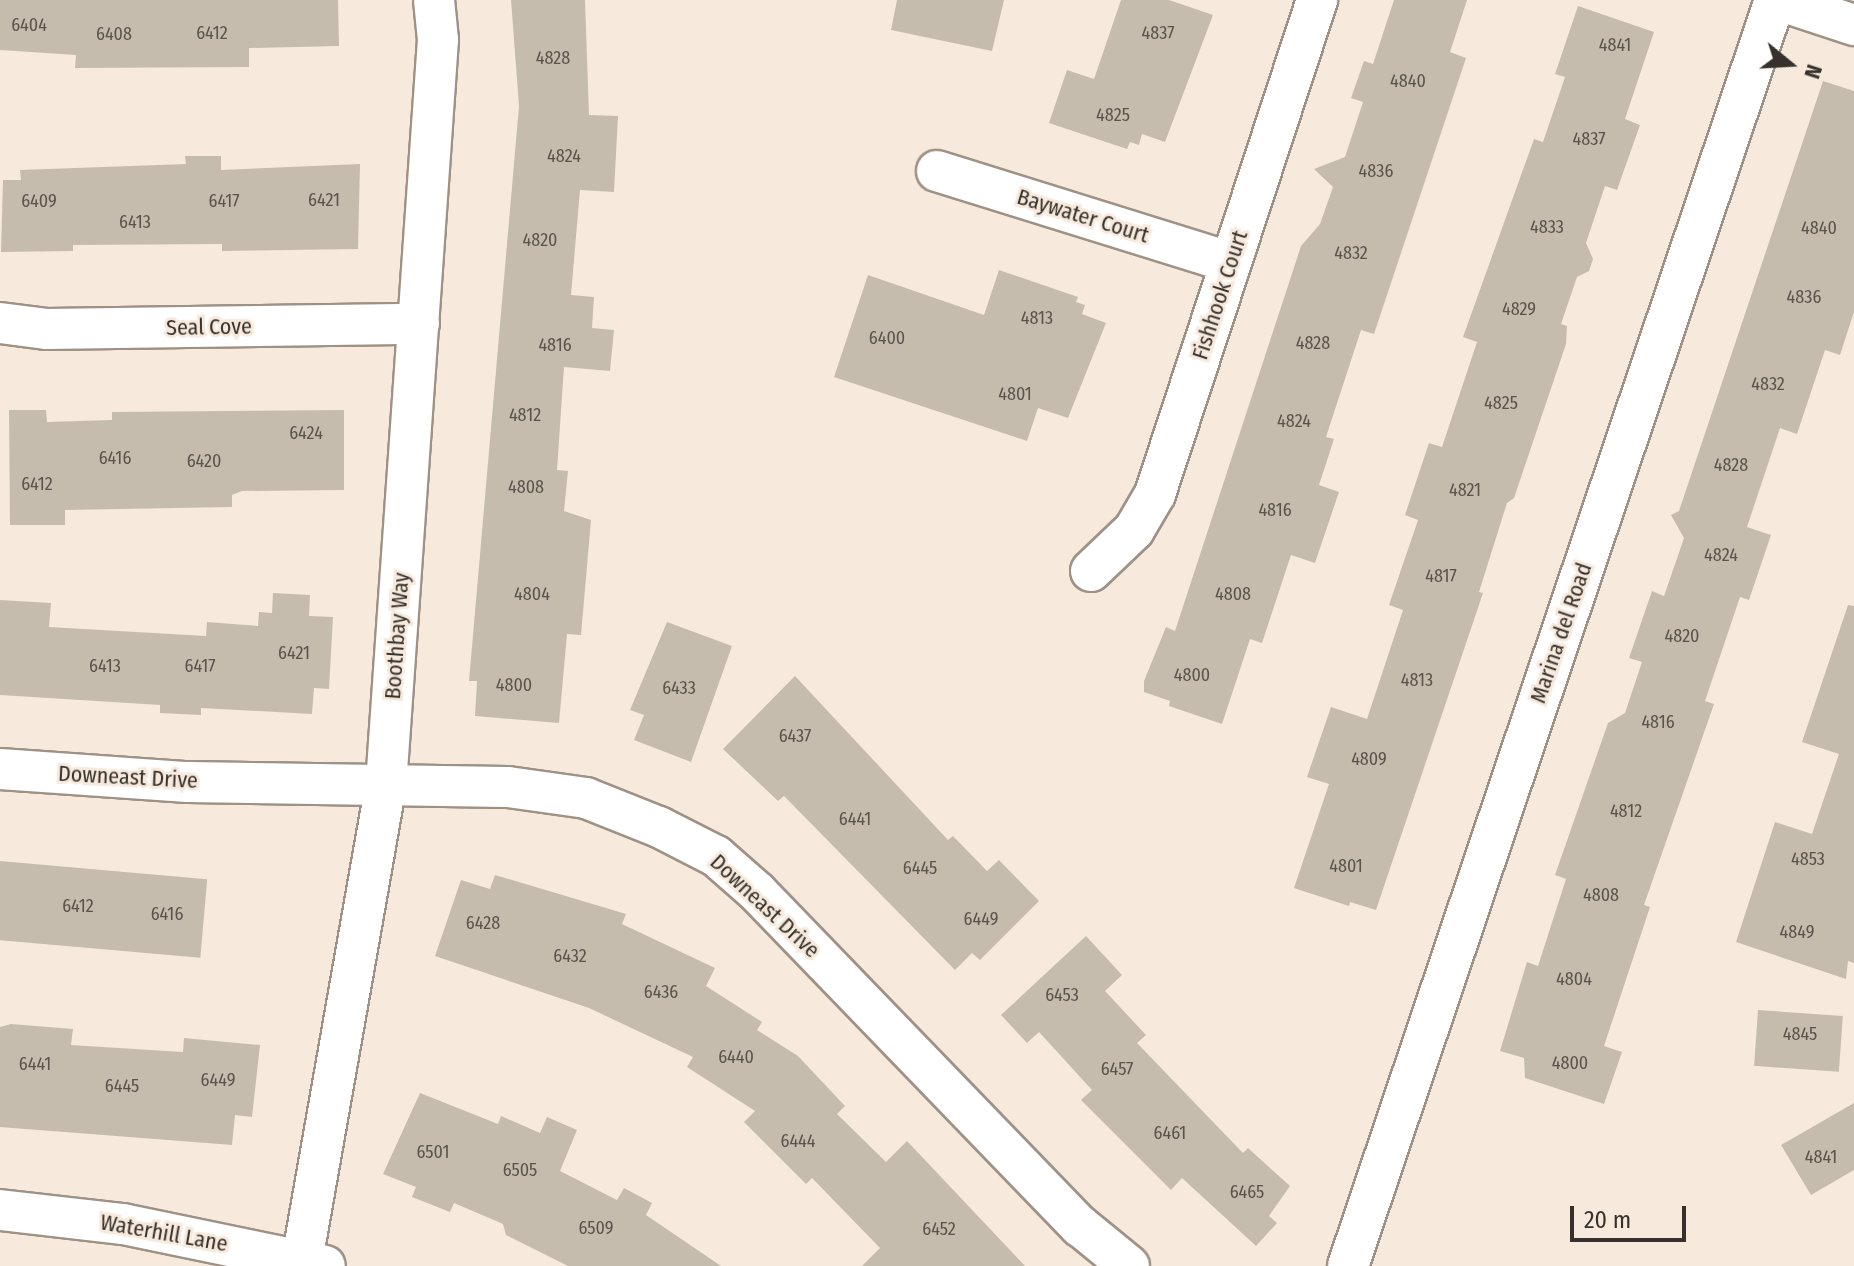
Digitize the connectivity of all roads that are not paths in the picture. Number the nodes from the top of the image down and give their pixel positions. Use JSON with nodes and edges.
{"nodes":[{"id":1,"x":434,"y":0,"type":"edge"},
{"id":2,"x":1317,"y":0,"type":"edge"},
{"id":3,"x":1777,"y":0,"type":"edge"},
{"id":4,"x":1854,"y":25,"type":"edge"},
{"id":5,"x":937,"y":171,"type":"dead end"},
{"id":6,"x":1230,"y":262,"type":"junction"},
{"id":7,"x":0,"y":323,"type":"edge"},
{"id":8,"x":419,"y":324,"type":"junction"},
{"id":9,"x":1091,"y":571,"type":"dead end"},
{"id":10,"x":0,"y":769,"type":"edge"},
{"id":11,"x":386,"y":785,"type":"junction"},
{"id":12,"x":0,"y":1210,"type":"edge"},
{"id":13,"x":310,"y":1263,"type":"edge"},
{"id":14,"x":1129,"y":1266,"type":"edge"},
{"id":15,"x":1348,"y":1266,"type":"edge"}],
"edges":[{"from":1,"to":8,"type":"street","name":"Boothbay Way"},
{"from":2,"to":6,"type":"street","name":"Fishhook Court"},
{"from":3,"to":4,"type":"street"},
{"from":3,"to":15,"type":"street","name":"Marina del Road"},
{"from":5,"to":6,"type":"street","name":"Baywater Court"},
{"from":6,"to":9,"type":"street","name":"Fishhook Court"},
{"from":7,"to":8,"type":"street","name":"Seal Cove"},
{"from":8,"to":11,"type":"street","name":"Boothbay Way"},
{"from":10,"to":11,"type":"street","name":"Downeast Drive"},
{"from":11,"to":13,"type":"street","name":"Boothbay Way"},
{"from":11,"to":14,"type":"street","name":"Downeast Drive"},
{"from":12,"to":13,"type":"street","name":"Waterhill Lane"}]}
